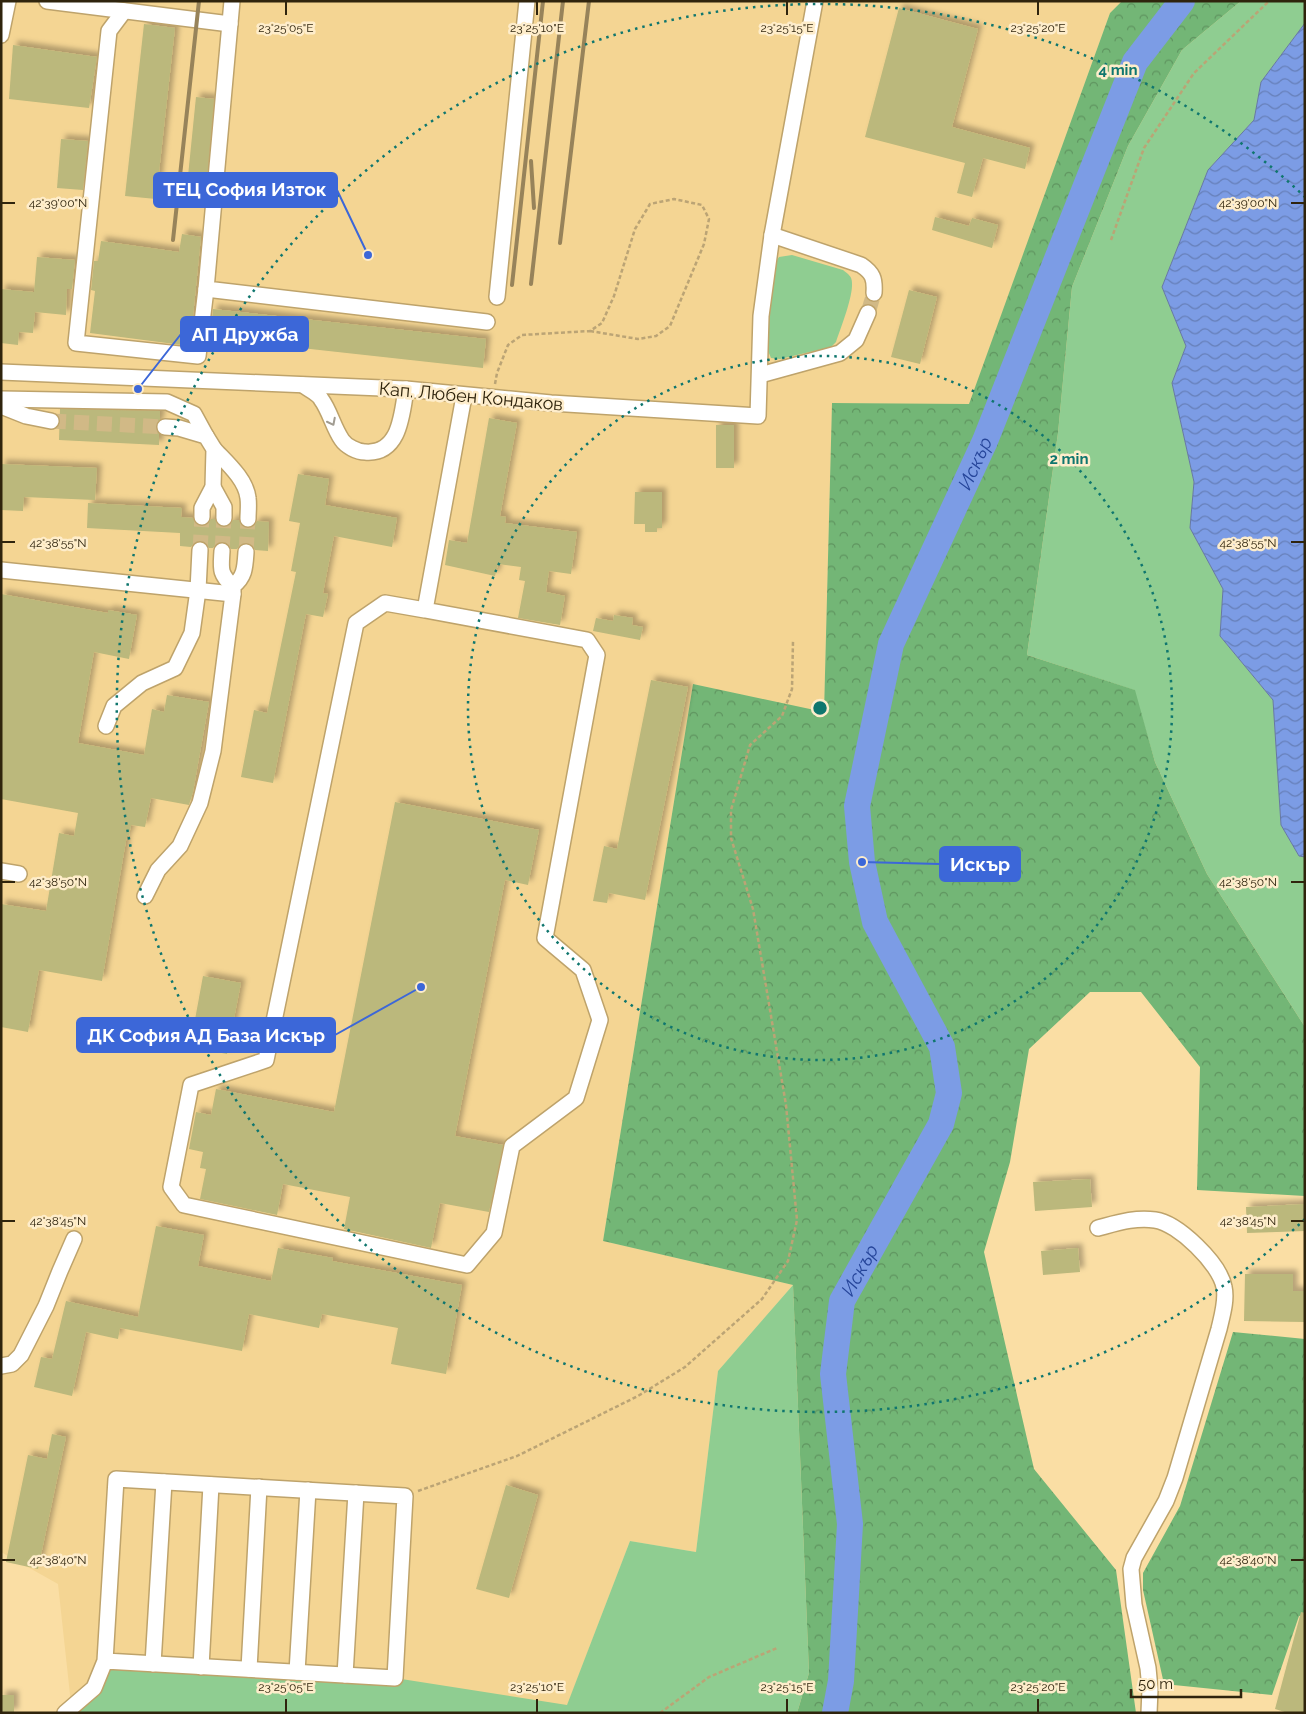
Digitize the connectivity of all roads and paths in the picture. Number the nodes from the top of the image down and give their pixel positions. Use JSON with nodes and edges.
{"nodes":[{"id":1,"x":8,"y":1,"type":"edge"},
{"id":2,"x":48,"y":1,"type":"edge"},
{"id":3,"x":232,"y":1,"type":"edge"},
{"id":4,"x":528,"y":1,"type":"edge"},
{"id":5,"x":815,"y":1,"type":"edge"},
{"id":6,"x":1269,"y":1,"type":"edge"},
{"id":7,"x":124,"y":11,"type":"junction"},
{"id":8,"x":230,"y":24,"type":"junction"},
{"id":9,"x":1,"y":35,"type":"edge"},
{"id":10,"x":772,"y":235,"type":"junction"},
{"id":11,"x":1111,"y":240,"type":"dead end"},
{"id":12,"x":206,"y":289,"type":"junction"},
{"id":13,"x":874,"y":293,"type":"tunnel mouth"},
{"id":14,"x":497,"y":297,"type":"dead end"},
{"id":15,"x":868,"y":313,"type":"tunnel mouth"},
{"id":16,"x":487,"y":322,"type":"dead end"},
{"id":17,"x":590,"y":331,"type":"junction"},
{"id":18,"x":1,"y":372,"type":"edge"},
{"id":19,"x":760,"y":375,"type":"junction"},
{"id":20,"x":303,"y":385,"type":"junction"},
{"id":21,"x":406,"y":390,"type":"junction"},
{"id":22,"x":464,"y":396,"type":"junction"},
{"id":23,"x":493,"y":398,"type":"junction"},
{"id":24,"x":1,"y":399,"type":"edge"},
{"id":25,"x":1,"y":406,"type":"edge"},
{"id":26,"x":51,"y":422,"type":"tunnel mouth"},
{"id":27,"x":165,"y":427,"type":"tunnel mouth"},
{"id":28,"x":210,"y":442,"type":"junction"},
{"id":29,"x":213,"y":487,"type":"junction"},
{"id":30,"x":202,"y":518,"type":"tunnel mouth"},
{"id":31,"x":224,"y":518,"type":"tunnel mouth"},
{"id":32,"x":248,"y":519,"type":"tunnel mouth"},
{"id":33,"x":200,"y":550,"type":"tunnel mouth"},
{"id":34,"x":222,"y":551,"type":"tunnel mouth"},
{"id":35,"x":246,"y":552,"type":"tunnel mouth"},
{"id":36,"x":1,"y":570,"type":"edge"},
{"id":37,"x":198,"y":590,"type":"junction"},
{"id":38,"x":233,"y":590,"type":"junction"},
{"id":39,"x":425,"y":610,"type":"junction"},
{"id":40,"x":793,"y":641,"type":"dead end"},
{"id":41,"x":106,"y":726,"type":"dead end"},
{"id":42,"x":1,"y":871,"type":"edge"},
{"id":43,"x":19,"y":874,"type":"dead end"},
{"id":44,"x":145,"y":896,"type":"dead end"},
{"id":45,"x":1098,"y":1228,"type":"dead end"},
{"id":46,"x":74,"y":1239,"type":"dead end"},
{"id":47,"x":1,"y":1366,"type":"edge"},
{"id":48,"x":164,"y":1482,"type":"junction"},
{"id":49,"x":212,"y":1485,"type":"junction"},
{"id":50,"x":259,"y":1488,"type":"junction"},
{"id":51,"x":308,"y":1490,"type":"junction"},
{"id":52,"x":356,"y":1493,"type":"junction"},
{"id":53,"x":405,"y":1496,"type":"junction"},
{"id":54,"x":777,"y":1648,"type":"dead end"},
{"id":55,"x":105,"y":1661,"type":"junction"},
{"id":56,"x":153,"y":1664,"type":"junction"},
{"id":57,"x":201,"y":1667,"type":"junction"},
{"id":58,"x":249,"y":1669,"type":"junction"},
{"id":59,"x":297,"y":1672,"type":"junction"},
{"id":60,"x":345,"y":1675,"type":"junction"},
{"id":61,"x":65,"y":1713,"type":"edge"},
{"id":62,"x":660,"y":1713,"type":"edge"},
{"id":63,"x":1149,"y":1713,"type":"edge"}],
"edges":[{"from":1,"to":9,"type":"street"},
{"from":2,"to":7,"type":"street"},
{"from":3,"to":8,"type":"street"},
{"from":4,"to":14,"type":"street"},
{"from":5,"to":10,"type":"street","name":"Кап. Любен Кондаков"},
{"from":6,"to":11,"type":"path"},
{"from":7,"to":8,"type":"street"},
{"from":7,"to":12,"type":"street"},
{"from":8,"to":12,"type":"street"},
{"from":10,"to":13,"type":"street"},
{"from":10,"to":19,"type":"street","name":"Кап. Любен Кондаков"},
{"from":12,"to":16,"type":"street"},
{"from":15,"to":19,"type":"street"},
{"from":17,"to":17,"type":"path"},
{"from":17,"to":23,"type":"path"},
{"from":18,"to":20,"type":"street","name":"Кап. Любен Кондаков"},
{"from":19,"to":23,"type":"street","name":"Кап. Любен Кондаков"},
{"from":20,"to":21,"type":"street","name":"Кап. Любен Кондаков"},
{"from":20,"to":21,"type":"street","one_way":true},
{"from":21,"to":22,"type":"street","name":"Кап. Любен Кондаков"},
{"from":22,"to":23,"type":"street","name":"Кап. Любен Кондаков"},
{"from":22,"to":39,"type":"street"},
{"from":24,"to":28,"type":"street"},
{"from":25,"to":26,"type":"street"},
{"from":27,"to":28,"type":"street"},
{"from":28,"to":29,"type":"street"},
{"from":28,"to":32,"type":"street"},
{"from":29,"to":30,"type":"street"},
{"from":29,"to":31,"type":"street"},
{"from":33,"to":37,"type":"street"},
{"from":34,"to":38,"type":"street"},
{"from":35,"to":38,"type":"street"},
{"from":36,"to":37,"type":"street"},
{"from":37,"to":38,"type":"street"},
{"from":37,"to":41,"type":"street"},
{"from":38,"to":44,"type":"street"},
{"from":39,"to":39,"type":"street"},
{"from":40,"to":53,"type":"path"},
{"from":42,"to":43,"type":"street"},
{"from":45,"to":63,"type":"street"},
{"from":46,"to":47,"type":"street"},
{"from":48,"to":49,"type":"street"},
{"from":48,"to":55,"type":"street"},
{"from":48,"to":56,"type":"street"},
{"from":49,"to":50,"type":"street"},
{"from":49,"to":57,"type":"street"},
{"from":50,"to":51,"type":"street"},
{"from":50,"to":58,"type":"street"},
{"from":51,"to":52,"type":"street"},
{"from":51,"to":59,"type":"street"},
{"from":52,"to":53,"type":"street"},
{"from":52,"to":60,"type":"street"},
{"from":53,"to":60,"type":"street"},
{"from":54,"to":62,"type":"path"},
{"from":55,"to":56,"type":"street"},
{"from":55,"to":61,"type":"street"},
{"from":56,"to":57,"type":"street"},
{"from":57,"to":58,"type":"street"},
{"from":58,"to":59,"type":"street"},
{"from":59,"to":60,"type":"street"}]}
